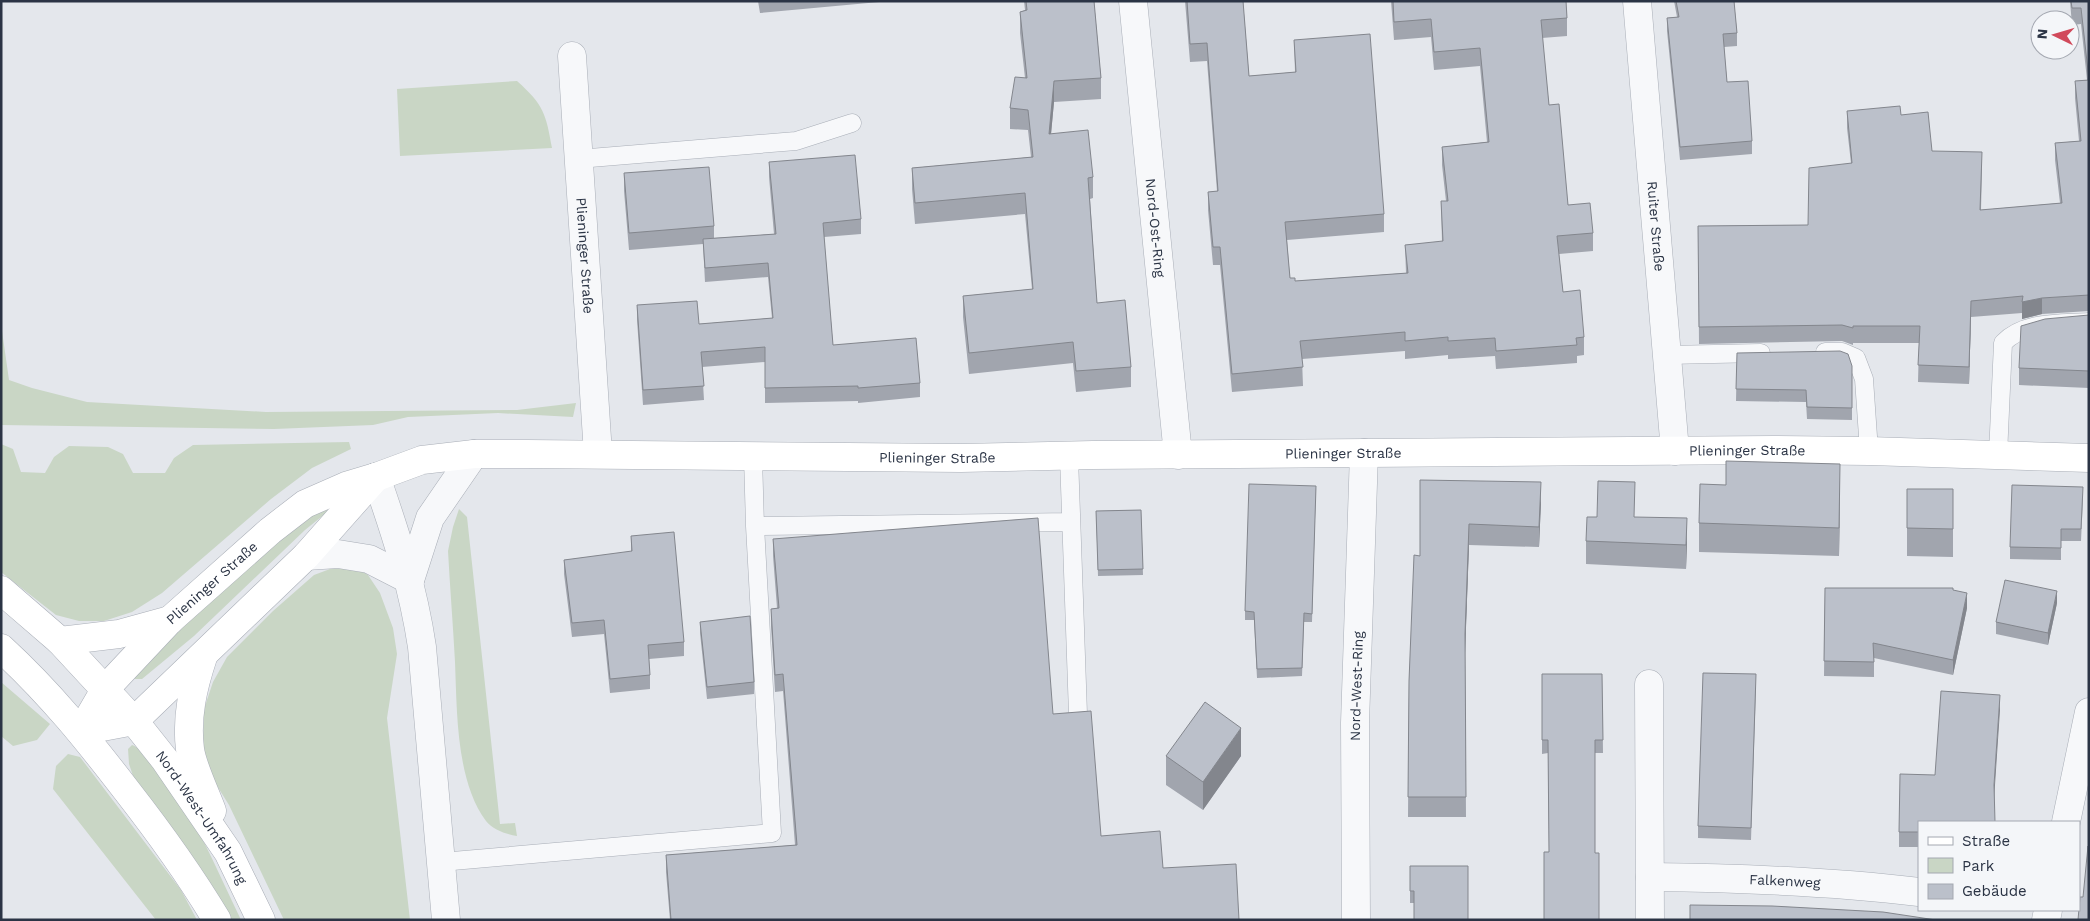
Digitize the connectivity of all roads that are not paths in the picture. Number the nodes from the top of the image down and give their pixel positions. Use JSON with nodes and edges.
{"nodes":[{"id":1,"x":1134,"y":1,"type":"edge"},
{"id":2,"x":1637,"y":1,"type":"edge"},
{"id":3,"x":572,"y":56,"type":"dead end"},
{"id":4,"x":852,"y":123,"type":"dead end"},
{"id":5,"x":578,"y":159,"type":"junction"},
{"id":6,"x":2089,"y":322,"type":"edge"},
{"id":7,"x":1812,"y":352,"type":"edge"},
{"id":8,"x":1782,"y":353,"type":"edge"},
{"id":9,"x":1667,"y":355,"type":"junction"},
{"id":10,"x":1675,"y":451,"type":"junction"},
{"id":11,"x":1869,"y":451,"type":"junction"},
{"id":12,"x":1364,"y":453,"type":"junction"},
{"id":13,"x":474,"y":454,"type":"junction"},
{"id":14,"x":598,"y":454,"type":"junction"},
{"id":15,"x":1178,"y":455,"type":"junction"},
{"id":16,"x":1998,"y":455,"type":"junction"},
{"id":17,"x":753,"y":457,"type":"junction"},
{"id":18,"x":1069,"y":457,"type":"junction"},
{"id":19,"x":2089,"y":458,"type":"edge"},
{"id":20,"x":376,"y":477,"type":"junction"},
{"id":21,"x":1071,"y":522,"type":"junction"},
{"id":22,"x":755,"y":526,"type":"junction"},
{"id":23,"x":306,"y":556,"type":"junction"},
{"id":24,"x":410,"y":580,"type":"junction"},
{"id":25,"x":1,"y":590,"type":"edge"},
{"id":26,"x":170,"y":620,"type":"junction"},
{"id":27,"x":60,"y":641,"type":"junction"},
{"id":28,"x":1,"y":648,"type":"edge"},
{"id":29,"x":204,"y":654,"type":"junction"},
{"id":30,"x":1649,"y":684,"type":"dead end"},
{"id":31,"x":106,"y":688,"type":"junction"},
{"id":32,"x":2089,"y":712,"type":"edge"},
{"id":33,"x":1078,"y":714,"type":"edge"},
{"id":34,"x":134,"y":721,"type":"junction"},
{"id":35,"x":81,"y":731,"type":"junction"},
{"id":36,"x":2066,"y":821,"type":"edge"},
{"id":37,"x":228,"y":852,"type":"junction"},
{"id":38,"x":441,"y":862,"type":"junction"},
{"id":39,"x":1650,"y":877,"type":"junction"},
{"id":40,"x":1918,"y":892,"type":"edge"},
{"id":41,"x":217,"y":920,"type":"edge"},
{"id":42,"x":261,"y":920,"type":"edge"},
{"id":43,"x":446,"y":920,"type":"edge"},
{"id":44,"x":1356,"y":920,"type":"edge"},
{"id":45,"x":1650,"y":920,"type":"edge"}],
"edges":[{"from":1,"to":15,"type":"street","name":"Nord-Ost-Ring"},
{"from":2,"to":9,"type":"street","name":"Ruiter Straße"},
{"from":3,"to":5,"type":"street","name":"Plieninger Straße"},
{"from":4,"to":5,"type":"lane"},
{"from":5,"to":14,"type":"street","name":"Plieninger Straße"},
{"from":6,"to":16,"type":"lane"},
{"from":7,"to":11,"type":"lane"},
{"from":8,"to":9,"type":"lane"},
{"from":9,"to":10,"type":"street","name":"Ruiter Straße"},
{"from":10,"to":11,"type":"main road","name":"Plieninger Straße"},
{"from":10,"to":12,"type":"main road","name":"Plieninger Straße"},
{"from":11,"to":16,"type":"main road","name":"Plieninger Straße"},
{"from":12,"to":15,"type":"main road","name":"Plieninger Straße"},
{"from":12,"to":44,"type":"street","name":"Nord-West-Ring"},
{"from":13,"to":14,"type":"main road","name":"Plieninger Straße"},
{"from":13,"to":20,"type":"main road","name":"Plieninger Straße"},
{"from":13,"to":24,"type":"street"},
{"from":14,"to":17,"type":"main road","name":"Plieninger Straße"},
{"from":15,"to":18,"type":"main road","name":"Plieninger Straße"},
{"from":16,"to":19,"type":"main road","name":"Plieninger Straße"},
{"from":17,"to":18,"type":"main road","name":"Plieninger Straße"},
{"from":17,"to":22,"type":"lane"},
{"from":18,"to":21,"type":"lane"},
{"from":20,"to":23,"type":"main road","name":"Plieninger Straße"},
{"from":20,"to":24,"type":"street"},
{"from":20,"to":26,"type":"main road","name":"Plieninger Straße"},
{"from":21,"to":22,"type":"lane"},
{"from":21,"to":33,"type":"lane"},
{"from":22,"to":38,"type":"lane"},
{"from":23,"to":24,"type":"street"},
{"from":23,"to":29,"type":"main road","name":"Plieninger Straße"},
{"from":24,"to":38,"type":"street"},
{"from":25,"to":27,"type":"main road","name":"Nord-West-Umfahrung"},
{"from":26,"to":27,"type":"main road"},
{"from":26,"to":31,"type":"main road","name":"Plieninger Straße"},
{"from":27,"to":31,"type":"main road","name":"Nord-West-Umfahrung"},
{"from":28,"to":35,"type":"main road"},
{"from":29,"to":34,"type":"main road","name":"Plieninger Straße"},
{"from":29,"to":37,"type":"main road"},
{"from":30,"to":39,"type":"street"},
{"from":31,"to":34,"type":"main road","name":"Nord-West-Umfahrung"},
{"from":31,"to":35,"type":"main road","name":"Plieninger Straße"},
{"from":32,"to":36,"type":"street"},
{"from":34,"to":35,"type":"main road"},
{"from":34,"to":37,"type":"main road","name":"Nord-West-Umfahrung"},
{"from":35,"to":41,"type":"main road"},
{"from":37,"to":42,"type":"main road","name":"Nord-West-Umfahrung"},
{"from":38,"to":43,"type":"street"},
{"from":39,"to":40,"type":"street","name":"Falkenweg"},
{"from":39,"to":45,"type":"street"}]}
